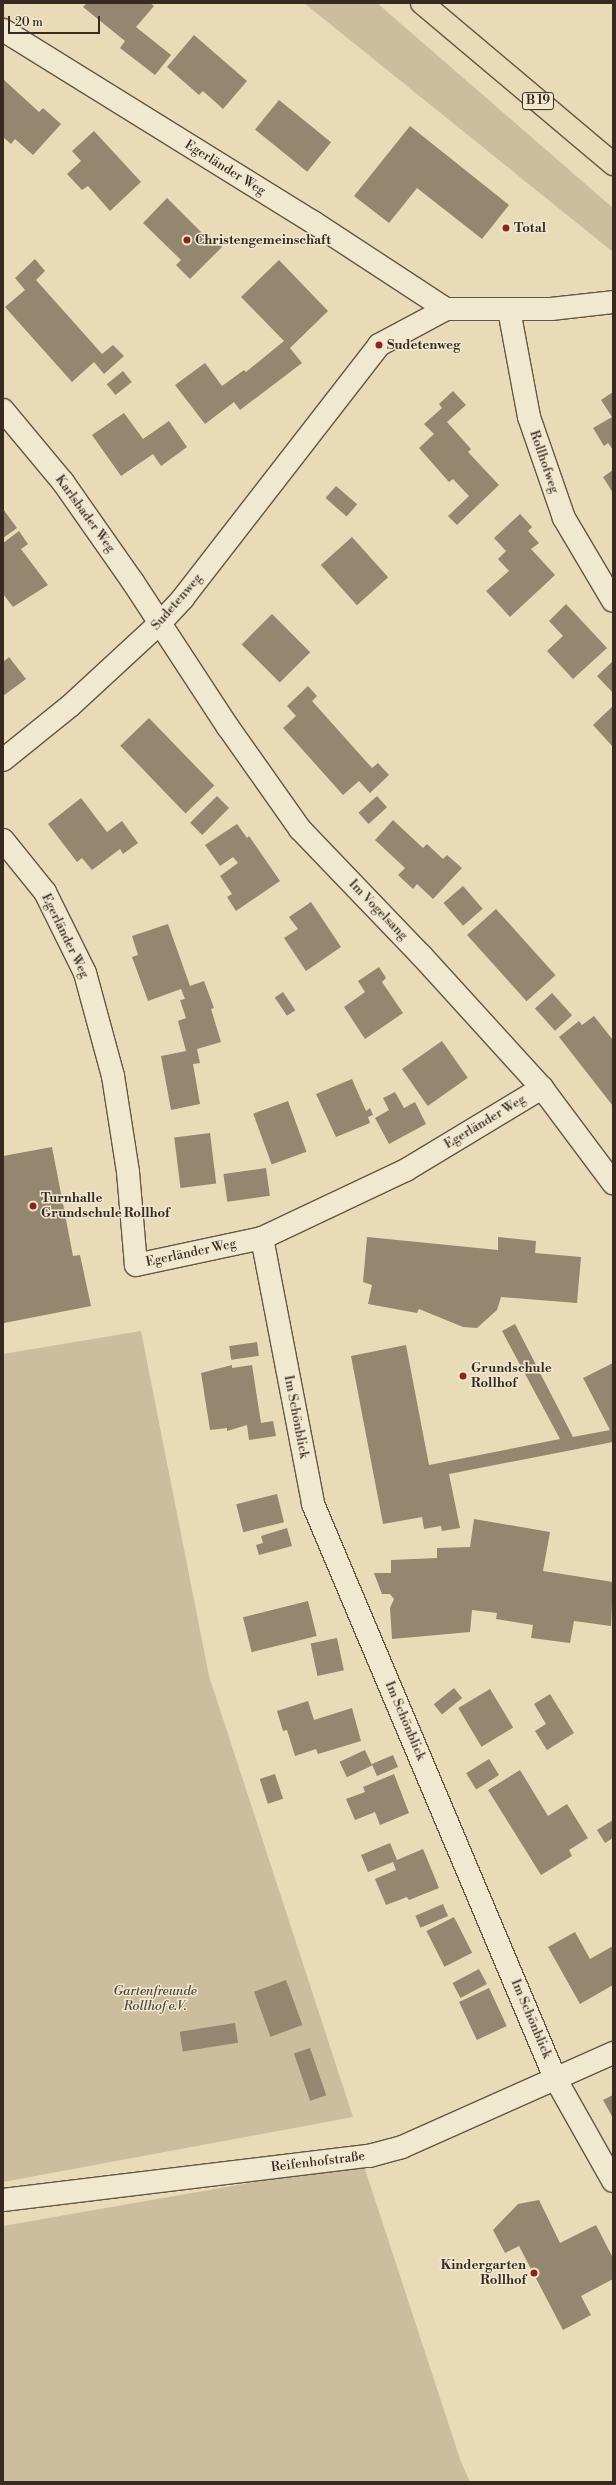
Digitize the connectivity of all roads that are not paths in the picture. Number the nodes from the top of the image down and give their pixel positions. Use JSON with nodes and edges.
{"nodes":[{"id":1,"x":422,"y":3,"type":"edge"},
{"id":2,"x":3,"y":30,"type":"edge"},
{"id":3,"x":613,"y":164,"type":"edge"},
{"id":4,"x":613,"y":302,"type":"edge"},
{"id":5,"x":446,"y":309,"type":"junction"},
{"id":6,"x":509,"y":310,"type":"junction"},
{"id":7,"x":3,"y":410,"type":"edge"},
{"id":8,"x":613,"y":601,"type":"edge"},
{"id":9,"x":160,"y":623,"type":"junction"},
{"id":10,"x":3,"y":760,"type":"edge"},
{"id":11,"x":3,"y":840,"type":"edge"},
{"id":12,"x":542,"y":1088,"type":"junction"},
{"id":13,"x":613,"y":1183,"type":"edge"},
{"id":14,"x":262,"y":1238,"type":"junction"},
{"id":15,"x":613,"y":2053,"type":"edge"},
{"id":16,"x":555,"y":2078,"type":"junction"},
{"id":17,"x":613,"y":2181,"type":"edge"},
{"id":18,"x":3,"y":2200,"type":"edge"}],
"edges":[{"from":1,"to":3,"type":"main road","number":"B 19"},
{"from":2,"to":5,"type":"street","name":"Egerländer Weg"},
{"from":4,"to":6,"type":"street","name":"Sudetenweg"},
{"from":5,"to":6,"type":"street","name":"Sudetenweg"},
{"from":5,"to":9,"type":"street","name":"Sudetenweg"},
{"from":6,"to":8,"type":"street","name":"Rollhofweg"},
{"from":7,"to":9,"type":"street","name":"Karlsbader Weg"},
{"from":9,"to":10,"type":"street","name":"Sudetenweg"},
{"from":9,"to":12,"type":"street","name":"Im Vogelsang"},
{"from":11,"to":14,"type":"street","name":"Egerländer Weg"},
{"from":12,"to":13,"type":"street","name":"Im Vogelsang"},
{"from":12,"to":14,"type":"street","name":"Egerländer Weg"},
{"from":14,"to":16,"type":"street","name":"Im Schönblick"},
{"from":15,"to":16,"type":"street","name":"Reifenhofstraße"},
{"from":16,"to":17,"type":"street","name":"Im Schönblick"},
{"from":16,"to":18,"type":"street","name":"Reifenhofstraße"}]}
